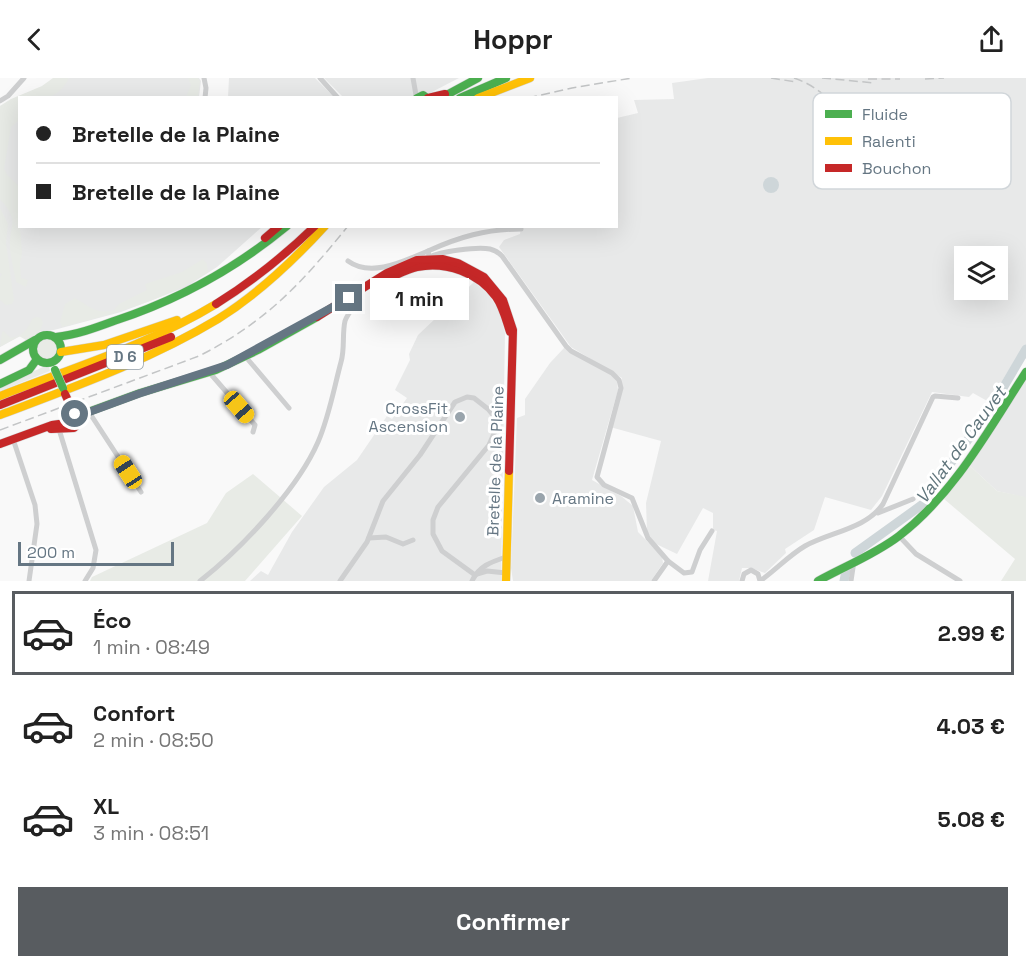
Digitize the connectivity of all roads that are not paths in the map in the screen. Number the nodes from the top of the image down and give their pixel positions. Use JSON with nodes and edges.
{"nodes":[{"id":1,"x":24,"y":78,"type":"edge"},
{"id":2,"x":204,"y":78,"type":"edge"},
{"id":3,"x":320,"y":78,"type":"edge"},
{"id":4,"x":413,"y":78,"type":"edge"},
{"id":5,"x":480,"y":78,"type":"edge"},
{"id":6,"x":506,"y":78,"type":"edge"},
{"id":7,"x":530,"y":78,"type":"edge"},
{"id":8,"x":453,"y":92,"type":"junction"},
{"id":9,"x":204,"y":96,"type":"edge"},
{"id":10,"x":336,"y":96,"type":"edge"},
{"id":11,"x":416,"y":96,"type":"edge"},
{"id":12,"x":436,"y":96,"type":"edge"},
{"id":13,"x":445,"y":96,"type":"edge"},
{"id":14,"x":465,"y":96,"type":"edge"},
{"id":15,"x":483,"y":96,"type":"edge"},
{"id":16,"x":0,"y":101,"type":"edge"},
{"id":17,"x":277,"y":228,"type":"edge"},
{"id":18,"x":285,"y":228,"type":"edge"},
{"id":19,"x":313,"y":228,"type":"edge"},
{"id":20,"x":323,"y":228,"type":"edge"},
{"id":21,"x":520,"y":229,"type":"dead end"},
{"id":22,"x":429,"y":258,"type":"junction"},
{"id":23,"x":348,"y":261,"type":"dead end"},
{"id":24,"x":240,"y":262,"type":"junction"},
{"id":25,"x":363,"y":290,"type":"junction"},
{"id":26,"x":234,"y":294,"type":"junction"},
{"id":27,"x":245,"y":298,"type":"junction"},
{"id":28,"x":79,"y":333,"type":"junction"},
{"id":29,"x":56,"y":337,"type":"junction"},
{"id":30,"x":35,"y":340,"type":"junction"},
{"id":31,"x":61,"y":350,"type":"junction"},
{"id":32,"x":16,"y":351,"type":"junction"},
{"id":33,"x":245,"y":356,"type":"junction"},
{"id":34,"x":35,"y":357,"type":"junction"},
{"id":35,"x":0,"y":360,"type":"edge"},
{"id":36,"x":54,"y":366,"type":"junction"},
{"id":37,"x":209,"y":372,"type":"junction"},
{"id":38,"x":1026,"y":372,"type":"edge"},
{"id":39,"x":0,"y":384,"type":"edge"},
{"id":40,"x":64,"y":391,"type":"junction"},
{"id":41,"x":0,"y":396,"type":"edge"},
{"id":42,"x":958,"y":398,"type":"dead end"},
{"id":43,"x":0,"y":405,"type":"edge"},
{"id":44,"x":289,"y":408,"type":"dead end"},
{"id":45,"x":89,"y":412,"type":"junction"},
{"id":46,"x":76,"y":414,"type":"junction"},
{"id":47,"x":0,"y":415,"type":"edge"},
{"id":48,"x":58,"y":427,"type":"junction"},
{"id":49,"x":253,"y":432,"type":"dead end"},
{"id":50,"x":13,"y":439,"type":"junction"},
{"id":51,"x":0,"y":444,"type":"edge"},
{"id":52,"x":141,"y":492,"type":"dead end"},
{"id":53,"x":913,"y":499,"type":"dead end"},
{"id":54,"x":876,"y":514,"type":"junction"},
{"id":55,"x":712,"y":531,"type":"dead end"},
{"id":56,"x":899,"y":536,"type":"junction"},
{"id":57,"x":369,"y":538,"type":"junction"},
{"id":58,"x":413,"y":540,"type":"dead end"},
{"id":59,"x":506,"y":557,"type":"junction"},
{"id":60,"x":668,"y":561,"type":"junction"},
{"id":61,"x":854,"y":561,"type":"junction"},
{"id":62,"x":506,"y":577,"type":"edge"},
{"id":63,"x":474,"y":578,"type":"edge"},
{"id":64,"x":29,"y":581,"type":"edge"},
{"id":65,"x":85,"y":581,"type":"edge"},
{"id":66,"x":200,"y":581,"type":"edge"},
{"id":67,"x":340,"y":581,"type":"edge"},
{"id":68,"x":654,"y":581,"type":"edge"},
{"id":69,"x":742,"y":581,"type":"edge"},
{"id":70,"x":760,"y":581,"type":"edge"},
{"id":71,"x":818,"y":581,"type":"edge"},
{"id":72,"x":851,"y":581,"type":"edge"},
{"id":73,"x":960,"y":581,"type":"edge"}],
"edges":[{"from":1,"to":16,"type":"street"},
{"from":2,"to":9,"type":"street"},
{"from":3,"to":10,"type":"street"},
{"from":4,"to":11,"type":"street"},
{"from":5,"to":8,"type":"main road"},
{"from":6,"to":14,"type":"main road"},
{"from":7,"to":15,"type":"main road"},
{"from":8,"to":12,"type":"main road"},
{"from":8,"to":13,"type":"main road"},
{"from":17,"to":24,"type":"main road"},
{"from":18,"to":24,"type":"main road"},
{"from":19,"to":26,"type":"main road","number":"D 6"},
{"from":20,"to":27,"type":"main road","number":"D 6"},
{"from":21,"to":22,"type":"street"},
{"from":22,"to":23,"type":"street"},
{"from":22,"to":25,"type":"main road","name":"Bretelle de la Plaine"},
{"from":22,"to":59,"type":"main road","name":"Bretelle de la Plaine"},
{"from":22,"to":60,"type":"street"},
{"from":24,"to":28,"type":"main road"},
{"from":25,"to":33,"type":"main road","name":"Bretelle de la Plaine"},
{"from":25,"to":66,"type":"street"},
{"from":26,"to":31,"type":"main road"},
{"from":26,"to":41,"type":"main road","number":"D 6"},
{"from":27,"to":40,"type":"main road"},
{"from":27,"to":43,"type":"main road","number":"D 6"},
{"from":28,"to":29,"type":"main road"},
{"from":28,"to":31,"type":"main road"},
{"from":29,"to":30,"type":"main road"},
{"from":29,"to":31,"type":"main road"},
{"from":30,"to":32,"type":"main road"},
{"from":30,"to":34,"type":"main road"},
{"from":31,"to":36,"type":"main road"},
{"from":32,"to":34,"type":"main road"},
{"from":32,"to":35,"type":"main road"},
{"from":33,"to":37,"type":"main road","name":"Bretelle de la Plaine"},
{"from":33,"to":44,"type":"street"},
{"from":34,"to":36,"type":"main road"},
{"from":34,"to":39,"type":"main road"},
{"from":36,"to":40,"type":"main road","bridge":true},
{"from":37,"to":45,"type":"main road","name":"Bretelle de la Plaine"},
{"from":37,"to":49,"type":"street"},
{"from":38,"to":56,"type":"main road"},
{"from":40,"to":46,"type":"main road","bridge":true},
{"from":40,"to":47,"type":"main road"},
{"from":42,"to":54,"type":"street"},
{"from":45,"to":46,"type":"main road","name":"Bretelle de la Plaine"},
{"from":45,"to":52,"type":"street"},
{"from":46,"to":48,"type":"main road","name":"Bretelle de la Plaine"},
{"from":48,"to":50,"type":"main road","name":"Bretelle de la Plaine"},
{"from":48,"to":65,"type":"street"},
{"from":50,"to":51,"type":"main road","name":"Bretelle de la Plaine"},
{"from":50,"to":64,"type":"street"},
{"from":53,"to":54,"type":"street"},
{"from":54,"to":70,"type":"street"},
{"from":55,"to":60,"type":"street"},
{"from":56,"to":61,"type":"main road"},
{"from":56,"to":73,"type":"street"},
{"from":57,"to":58,"type":"street"},
{"from":57,"to":63,"type":"street"},
{"from":57,"to":67,"type":"street"},
{"from":59,"to":62,"type":"main road","name":"Bretelle de la Plaine"},
{"from":59,"to":63,"type":"street"},
{"from":60,"to":68,"type":"street"},
{"from":61,"to":71,"type":"main road"},
{"from":61,"to":72,"type":"street"},
{"from":62,"to":63,"type":"street"},
{"from":69,"to":70,"type":"street"}]}
